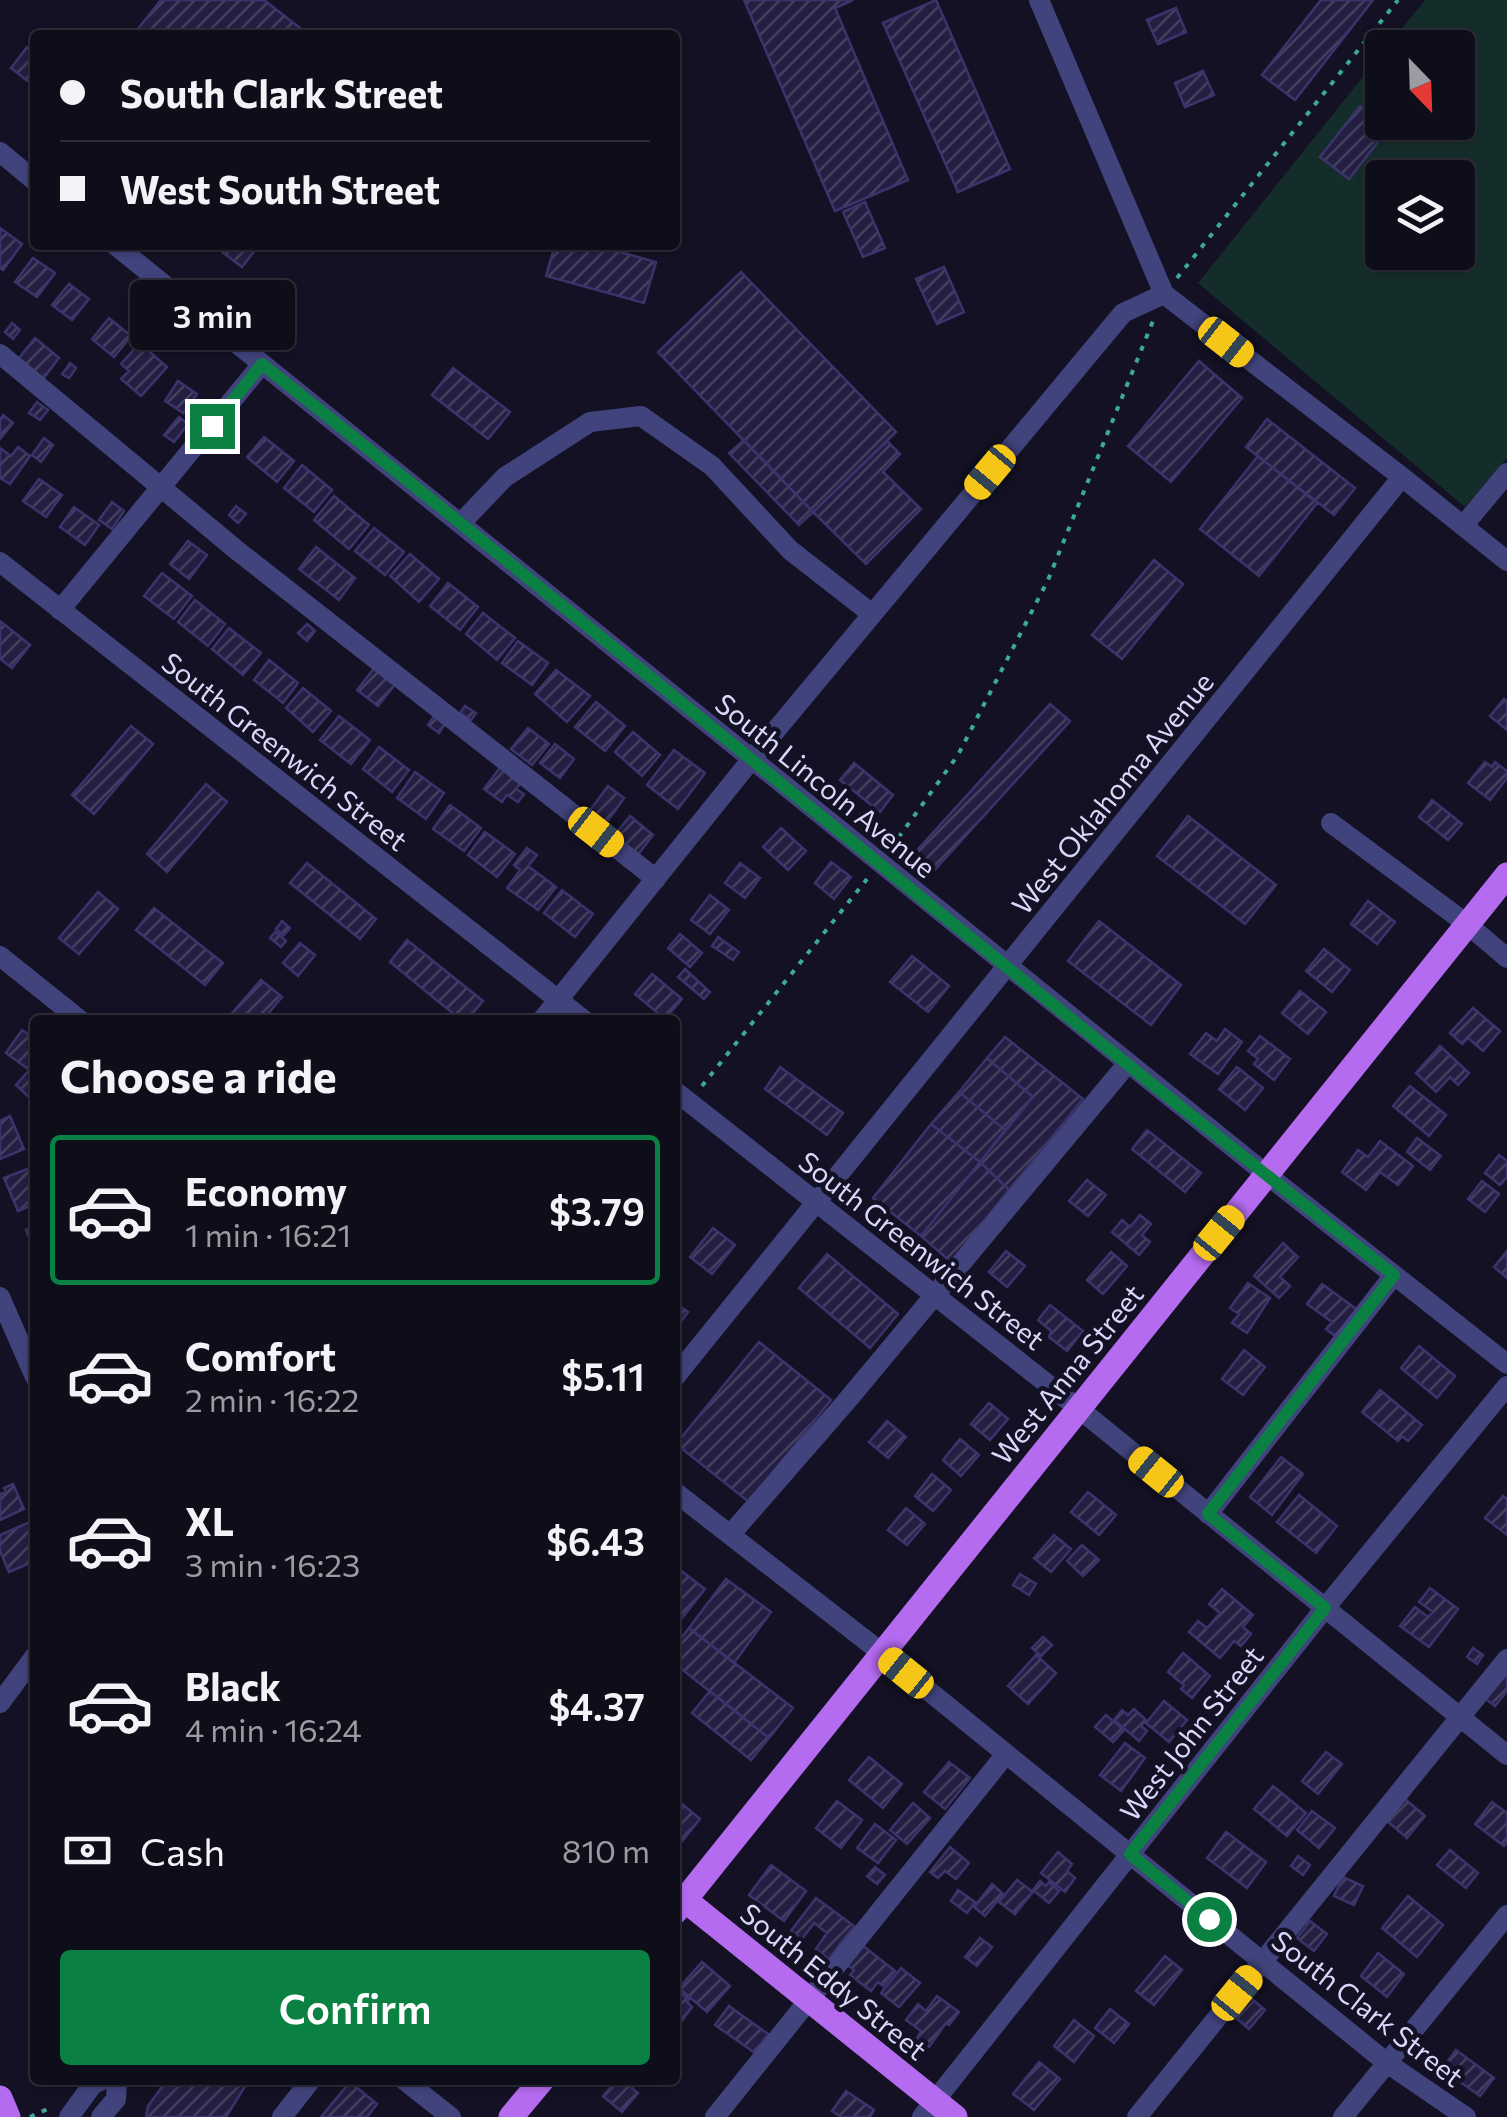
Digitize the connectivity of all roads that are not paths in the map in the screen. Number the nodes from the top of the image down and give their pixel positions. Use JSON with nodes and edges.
{"nodes":[{"id":1,"x":1039,"y":0,"type":"edge"},
{"id":2,"x":0,"y":152,"type":"edge"},
{"id":3,"x":30,"y":177,"type":"edge"},
{"id":4,"x":120,"y":250,"type":"edge"},
{"id":5,"x":1164,"y":294,"type":"junction"},
{"id":6,"x":0,"y":354,"type":"edge"},
{"id":7,"x":262,"y":364,"type":"junction"},
{"id":8,"x":1507,"y":474,"type":"edge"},
{"id":9,"x":1402,"y":476,"type":"junction"},
{"id":10,"x":161,"y":488,"type":"junction"},
{"id":11,"x":461,"y":522,"type":"junction"},
{"id":12,"x":1463,"y":526,"type":"junction"},
{"id":13,"x":1507,"y":561,"type":"edge"},
{"id":14,"x":0,"y":562,"type":"edge"},
{"id":15,"x":60,"y":610,"type":"junction"},
{"id":16,"x":872,"y":614,"type":"junction"},
{"id":17,"x":751,"y":760,"type":"junction"},
{"id":18,"x":1331,"y":823,"type":"dead end"},
{"id":19,"x":1507,"y":875,"type":"edge"},
{"id":20,"x":656,"y":879,"type":"junction"},
{"id":21,"x":1467,"y":924,"type":"junction"},
{"id":22,"x":0,"y":956,"type":"edge"},
{"id":23,"x":1507,"y":958,"type":"edge"},
{"id":24,"x":1007,"y":966,"type":"junction"},
{"id":25,"x":558,"y":1000,"type":"junction"},
{"id":26,"x":74,"y":1015,"type":"edge"},
{"id":27,"x":546,"y":1015,"type":"edge"},
{"id":28,"x":578,"y":1015,"type":"edge"},
{"id":29,"x":1128,"y":1063,"type":"junction"},
{"id":30,"x":682,"y":1097,"type":"edge"},
{"id":31,"x":1266,"y":1174,"type":"junction"},
{"id":32,"x":817,"y":1202,"type":"junction"},
{"id":33,"x":1394,"y":1275,"type":"junction"},
{"id":34,"x":935,"y":1296,"type":"junction"},
{"id":35,"x":0,"y":1297,"type":"edge"},
{"id":36,"x":1507,"y":1364,"type":"edge"},
{"id":37,"x":30,"y":1366,"type":"edge"},
{"id":38,"x":680,"y":1371,"type":"edge"},
{"id":39,"x":1507,"y":1386,"type":"edge"},
{"id":40,"x":1078,"y":1408,"type":"junction"},
{"id":41,"x":680,"y":1496,"type":"edge"},
{"id":42,"x":1208,"y":1514,"type":"junction"},
{"id":43,"x":730,"y":1535,"type":"junction"},
{"id":44,"x":1325,"y":1608,"type":"junction"},
{"id":45,"x":882,"y":1653,"type":"junction"},
{"id":46,"x":1507,"y":1659,"type":"edge"},
{"id":47,"x":30,"y":1663,"type":"edge"},
{"id":48,"x":0,"y":1703,"type":"edge"},
{"id":49,"x":1460,"y":1717,"type":"junction"},
{"id":50,"x":1006,"y":1754,"type":"junction"},
{"id":51,"x":1507,"y":1755,"type":"edge"},
{"id":52,"x":1130,"y":1854,"type":"junction"},
{"id":53,"x":680,"y":1900,"type":"edge"},
{"id":54,"x":680,"y":1903,"type":"edge"},
{"id":55,"x":1507,"y":1915,"type":"edge"},
{"id":56,"x":1262,"y":1962,"type":"junction"},
{"id":57,"x":809,"y":2000,"type":"junction"},
{"id":58,"x":1387,"y":2063,"type":"junction"},
{"id":59,"x":92,"y":2085,"type":"edge"},
{"id":60,"x":117,"y":2085,"type":"edge"},
{"id":61,"x":308,"y":2085,"type":"edge"},
{"id":62,"x":410,"y":2085,"type":"edge"},
{"id":63,"x":538,"y":2085,"type":"edge"},
{"id":64,"x":0,"y":2098,"type":"edge"},
{"id":65,"x":937,"y":2112,"type":"edge"},
{"id":66,"x":8,"y":2117,"type":"edge"},
{"id":67,"x":69,"y":2117,"type":"edge"},
{"id":68,"x":101,"y":2117,"type":"edge"},
{"id":69,"x":282,"y":2117,"type":"edge"},
{"id":70,"x":451,"y":2117,"type":"edge"},
{"id":71,"x":512,"y":2117,"type":"edge"},
{"id":72,"x":716,"y":2117,"type":"edge"},
{"id":73,"x":1137,"y":2117,"type":"edge"},
{"id":74,"x":1343,"y":2117,"type":"edge"},
{"id":75,"x":1466,"y":2117,"type":"edge"}],
"edges":[{"from":1,"to":5,"type":"street"},
{"from":2,"to":3,"type":"street"},
{"from":4,"to":7,"type":"street","name":"South Lincoln Avenue"},
{"from":5,"to":9,"type":"street"},
{"from":5,"to":16,"type":"street"},
{"from":6,"to":10,"type":"street"},
{"from":7,"to":10,"type":"street"},
{"from":7,"to":11,"type":"street","name":"South Lincoln Avenue"},
{"from":8,"to":12,"type":"street"},
{"from":9,"to":12,"type":"street"},
{"from":9,"to":24,"type":"street","name":"West Oklahoma Avenue"},
{"from":10,"to":15,"type":"street"},
{"from":10,"to":20,"type":"street"},
{"from":11,"to":16,"type":"street"},
{"from":11,"to":17,"type":"street","name":"South Lincoln Avenue"},
{"from":12,"to":13,"type":"street"},
{"from":14,"to":15,"type":"street","name":"South Greenwich Street"},
{"from":15,"to":25,"type":"street","name":"South Greenwich Street"},
{"from":16,"to":17,"type":"street"},
{"from":17,"to":20,"type":"street"},
{"from":17,"to":24,"type":"street","name":"South Lincoln Avenue"},
{"from":18,"to":21,"type":"street"},
{"from":19,"to":21,"type":"main road","name":"West Anna Street"},
{"from":20,"to":25,"type":"street"},
{"from":21,"to":23,"type":"street"},
{"from":21,"to":31,"type":"main road","name":"West Anna Street"},
{"from":22,"to":26,"type":"street"},
{"from":24,"to":29,"type":"street","name":"South Lincoln Avenue"},
{"from":24,"to":32,"type":"street","name":"West Oklahoma Avenue"},
{"from":25,"to":27,"type":"street"},
{"from":25,"to":28,"type":"street","name":"South Greenwich Street"},
{"from":29,"to":31,"type":"street","name":"South Lincoln Avenue"},
{"from":29,"to":34,"type":"street"},
{"from":30,"to":32,"type":"street","name":"South Greenwich Street"},
{"from":31,"to":33,"type":"street","name":"South Lincoln Avenue"},
{"from":31,"to":40,"type":"main road","name":"West Anna Street"},
{"from":32,"to":34,"type":"street","name":"South Greenwich Street"},
{"from":32,"to":38,"type":"street","name":"West Oklahoma Avenue"},
{"from":33,"to":36,"type":"street","name":"South Lincoln Avenue"},
{"from":33,"to":42,"type":"street"},
{"from":34,"to":40,"type":"street","name":"South Greenwich Street"},
{"from":34,"to":43,"type":"street"},
{"from":35,"to":37,"type":"street"},
{"from":39,"to":44,"type":"street","name":"West John Street"},
{"from":40,"to":42,"type":"street","name":"South Greenwich Street"},
{"from":40,"to":45,"type":"main road","name":"West Anna Street"},
{"from":41,"to":43,"type":"street","name":"South Clark Street"},
{"from":42,"to":44,"type":"street","name":"South Greenwich Street"},
{"from":43,"to":45,"type":"street","name":"South Clark Street"},
{"from":44,"to":49,"type":"street","name":"South Greenwich Street"},
{"from":44,"to":52,"type":"street","name":"West John Street"},
{"from":45,"to":50,"type":"street","name":"South Clark Street"},
{"from":45,"to":53,"type":"main road","name":"West Anna Street"},
{"from":46,"to":49,"type":"street"},
{"from":47,"to":48,"type":"street"},
{"from":49,"to":51,"type":"street","name":"South Greenwich Street"},
{"from":49,"to":56,"type":"street"},
{"from":50,"to":52,"type":"street","name":"South Clark Street"},
{"from":50,"to":57,"type":"street"},
{"from":52,"to":56,"type":"street","name":"South Clark Street"},
{"from":52,"to":65,"type":"street","name":"West John Street"},
{"from":54,"to":57,"type":"main road","name":"South Eddy Street"},
{"from":55,"to":58,"type":"street"},
{"from":56,"to":58,"type":"street","name":"South Clark Street"},
{"from":56,"to":73,"type":"street"},
{"from":57,"to":65,"type":"main road","name":"South Eddy Street"},
{"from":57,"to":72,"type":"street"},
{"from":58,"to":74,"type":"street"},
{"from":58,"to":75,"type":"street","name":"South Clark Street"},
{"from":59,"to":67,"type":"street"},
{"from":60,"to":68,"type":"street"},
{"from":61,"to":69,"type":"street"},
{"from":62,"to":70,"type":"street"},
{"from":63,"to":71,"type":"main road"},
{"from":64,"to":66,"type":"main road"}]}
